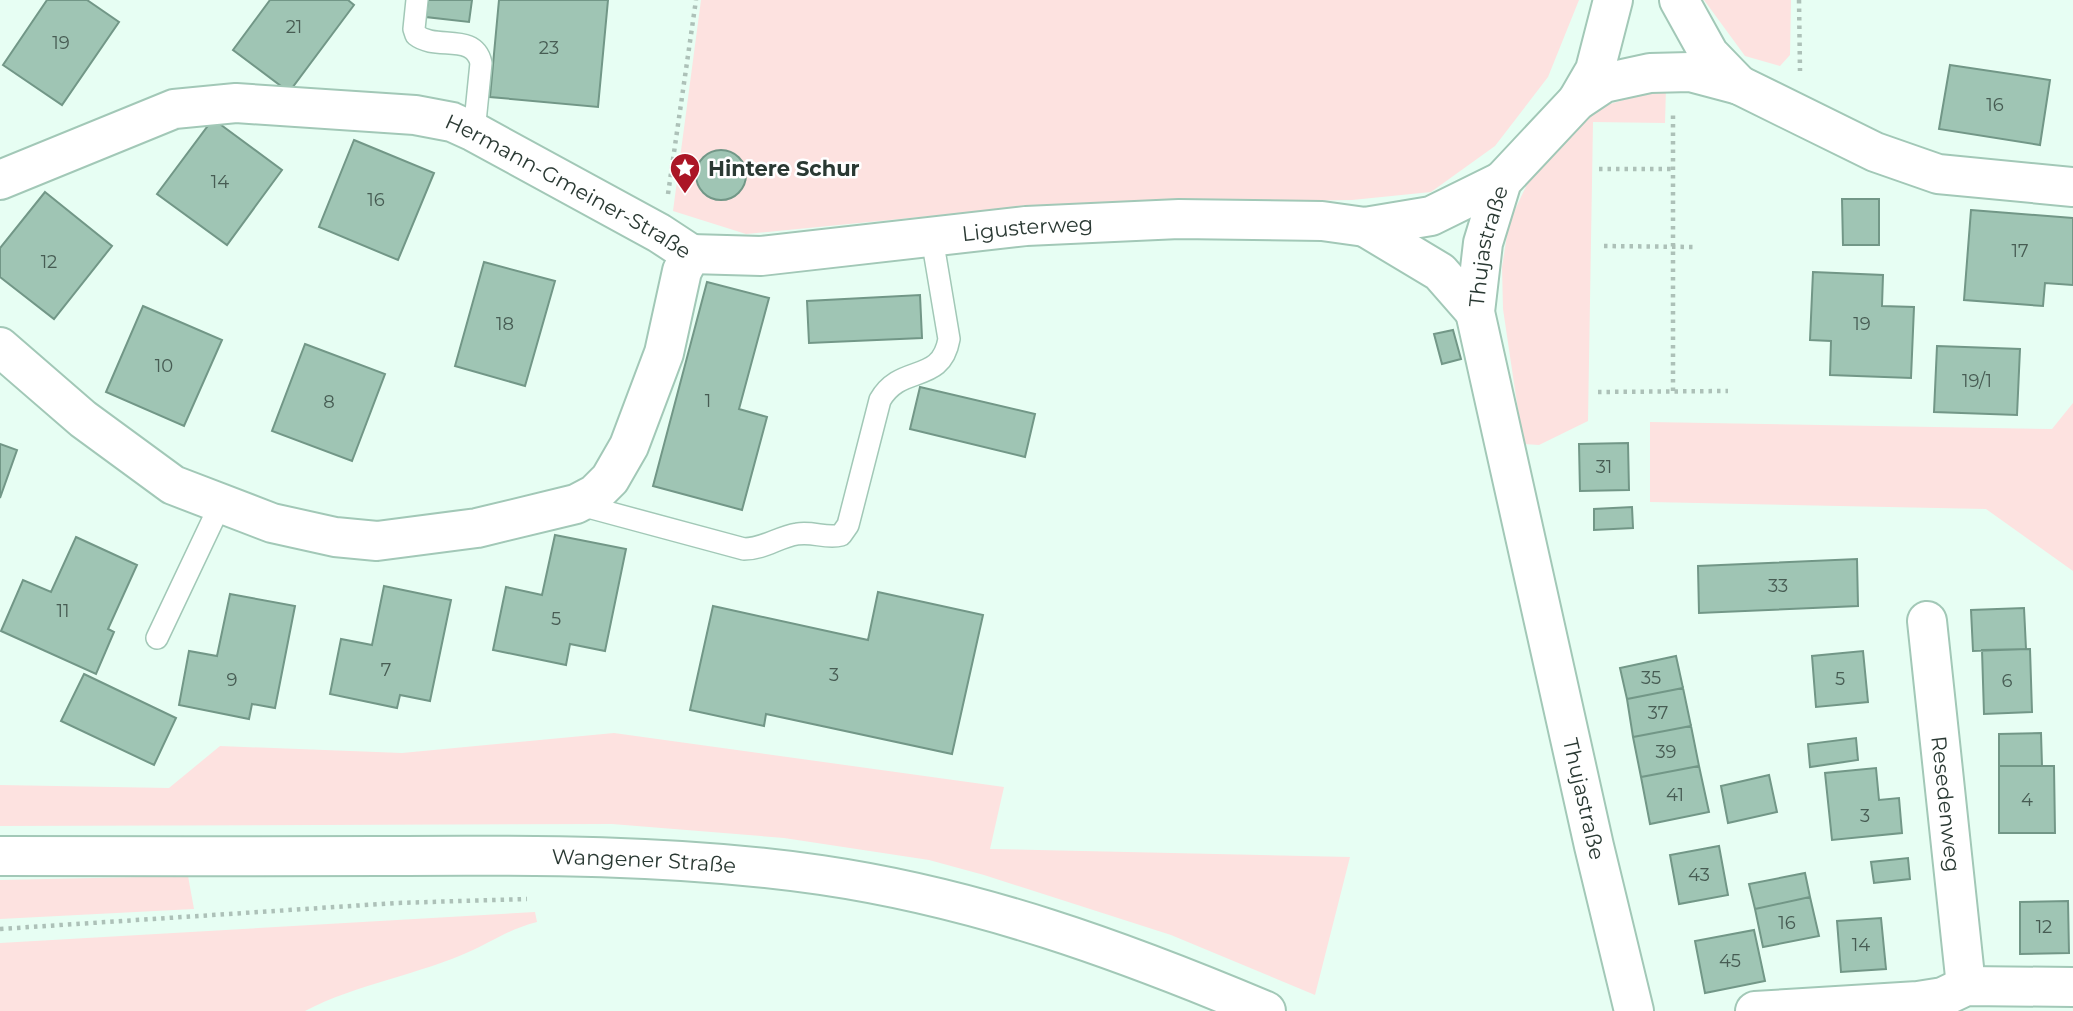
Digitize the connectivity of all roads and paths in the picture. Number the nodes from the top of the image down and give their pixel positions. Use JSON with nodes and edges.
{"nodes":[{"id":1,"x":417,"y":0,"type":"edge"},
{"id":2,"x":696,"y":0,"type":"edge"},
{"id":3,"x":1613,"y":0,"type":"edge"},
{"id":4,"x":1679,"y":0,"type":"edge"},
{"id":5,"x":1800,"y":0,"type":"edge"},
{"id":6,"x":1673,"y":71,"type":"junction"},
{"id":7,"x":1739,"y":85,"type":"junction"},
{"id":8,"x":1577,"y":101,"type":"junction"},
{"id":9,"x":1801,"y":117,"type":"junction"},
{"id":10,"x":474,"y":132,"type":"junction"},
{"id":11,"x":1599,"y":169,"type":"dead end"},
{"id":12,"x":1673,"y":169,"type":"junction"},
{"id":13,"x":0,"y":180,"type":"edge"},
{"id":14,"x":1502,"y":181,"type":"junction"},
{"id":15,"x":2073,"y":187,"type":"edge"},
{"id":16,"x":1365,"y":227,"type":"junction"},
{"id":17,"x":659,"y":233,"type":"junction"},
{"id":18,"x":932,"y":238,"type":"junction"},
{"id":19,"x":1604,"y":246,"type":"dead end"},
{"id":20,"x":1673,"y":247,"type":"junction"},
{"id":21,"x":1695,"y":247,"type":"dead end"},
{"id":22,"x":691,"y":254,"type":"junction"},
{"id":23,"x":1475,"y":312,"type":"junction"},
{"id":24,"x":0,"y":346,"type":"edge"},
{"id":25,"x":1673,"y":391,"type":"junction"},
{"id":26,"x":1728,"y":391,"type":"dead end"},
{"id":27,"x":1598,"y":392,"type":"dead end"},
{"id":28,"x":220,"y":503,"type":"junction"},
{"id":29,"x":576,"y":504,"type":"junction"},
{"id":30,"x":1927,"y":621,"type":"dead end"},
{"id":31,"x":157,"y":638,"type":"dead end"},
{"id":32,"x":0,"y":856,"type":"edge"},
{"id":33,"x":533,"y":898,"type":"dead end"},
{"id":34,"x":0,"y":929,"type":"edge"},
{"id":35,"x":1966,"y":986,"type":"junction"},
{"id":36,"x":2073,"y":987,"type":"edge"},
{"id":37,"x":1266,"y":1011,"type":"edge"},
{"id":38,"x":1634,"y":1011,"type":"edge"},
{"id":39,"x":1755,"y":1011,"type":"edge"}],
"edges":[{"from":1,"to":10,"type":"lane"},
{"from":2,"to":17,"type":"path"},
{"from":3,"to":8,"type":"street"},
{"from":4,"to":7,"type":"street"},
{"from":5,"to":9,"type":"path"},
{"from":6,"to":7,"type":"street","name":"Thujastraße"},
{"from":6,"to":8,"type":"street","name":"Thujastraße"},
{"from":6,"to":12,"type":"path"},
{"from":7,"to":9,"type":"street","name":"Thujastraße"},
{"from":8,"to":14,"type":"street","name":"Thujastraße"},
{"from":9,"to":15,"type":"street","name":"Thujastraße"},
{"from":10,"to":13,"type":"street","name":"Hermann-Gmeiner-Straße"},
{"from":10,"to":17,"type":"street","name":"Hermann-Gmeiner-Straße"},
{"from":11,"to":12,"type":"path"},
{"from":12,"to":20,"type":"path"},
{"from":14,"to":16,"type":"street","name":"Ligusterweg"},
{"from":14,"to":23,"type":"street","name":"Thujastraße"},
{"from":16,"to":18,"type":"street","name":"Ligusterweg"},
{"from":16,"to":23,"type":"street","name":"Ligusterweg"},
{"from":17,"to":22,"type":"street","name":"Hermann-Gmeiner-Straße"},
{"from":18,"to":22,"type":"street","name":"Ligusterweg"},
{"from":18,"to":29,"type":"lane"},
{"from":19,"to":20,"type":"path"},
{"from":20,"to":21,"type":"path"},
{"from":20,"to":25,"type":"path"},
{"from":22,"to":29,"type":"street","name":"Hermann-Gmeiner-Straße"},
{"from":23,"to":38,"type":"street","name":"Thujastraße"},
{"from":24,"to":28,"type":"street","name":"Hermann-Gmeiner-Straße"},
{"from":25,"to":26,"type":"path"},
{"from":25,"to":27,"type":"path"},
{"from":28,"to":29,"type":"street","name":"Hermann-Gmeiner-Straße"},
{"from":28,"to":31,"type":"lane"},
{"from":30,"to":35,"type":"street","name":"Resedenweg"},
{"from":32,"to":37,"type":"street","name":"Wangener Straße"},
{"from":33,"to":34,"type":"path"},
{"from":35,"to":36,"type":"street"},
{"from":35,"to":39,"type":"street"}]}
